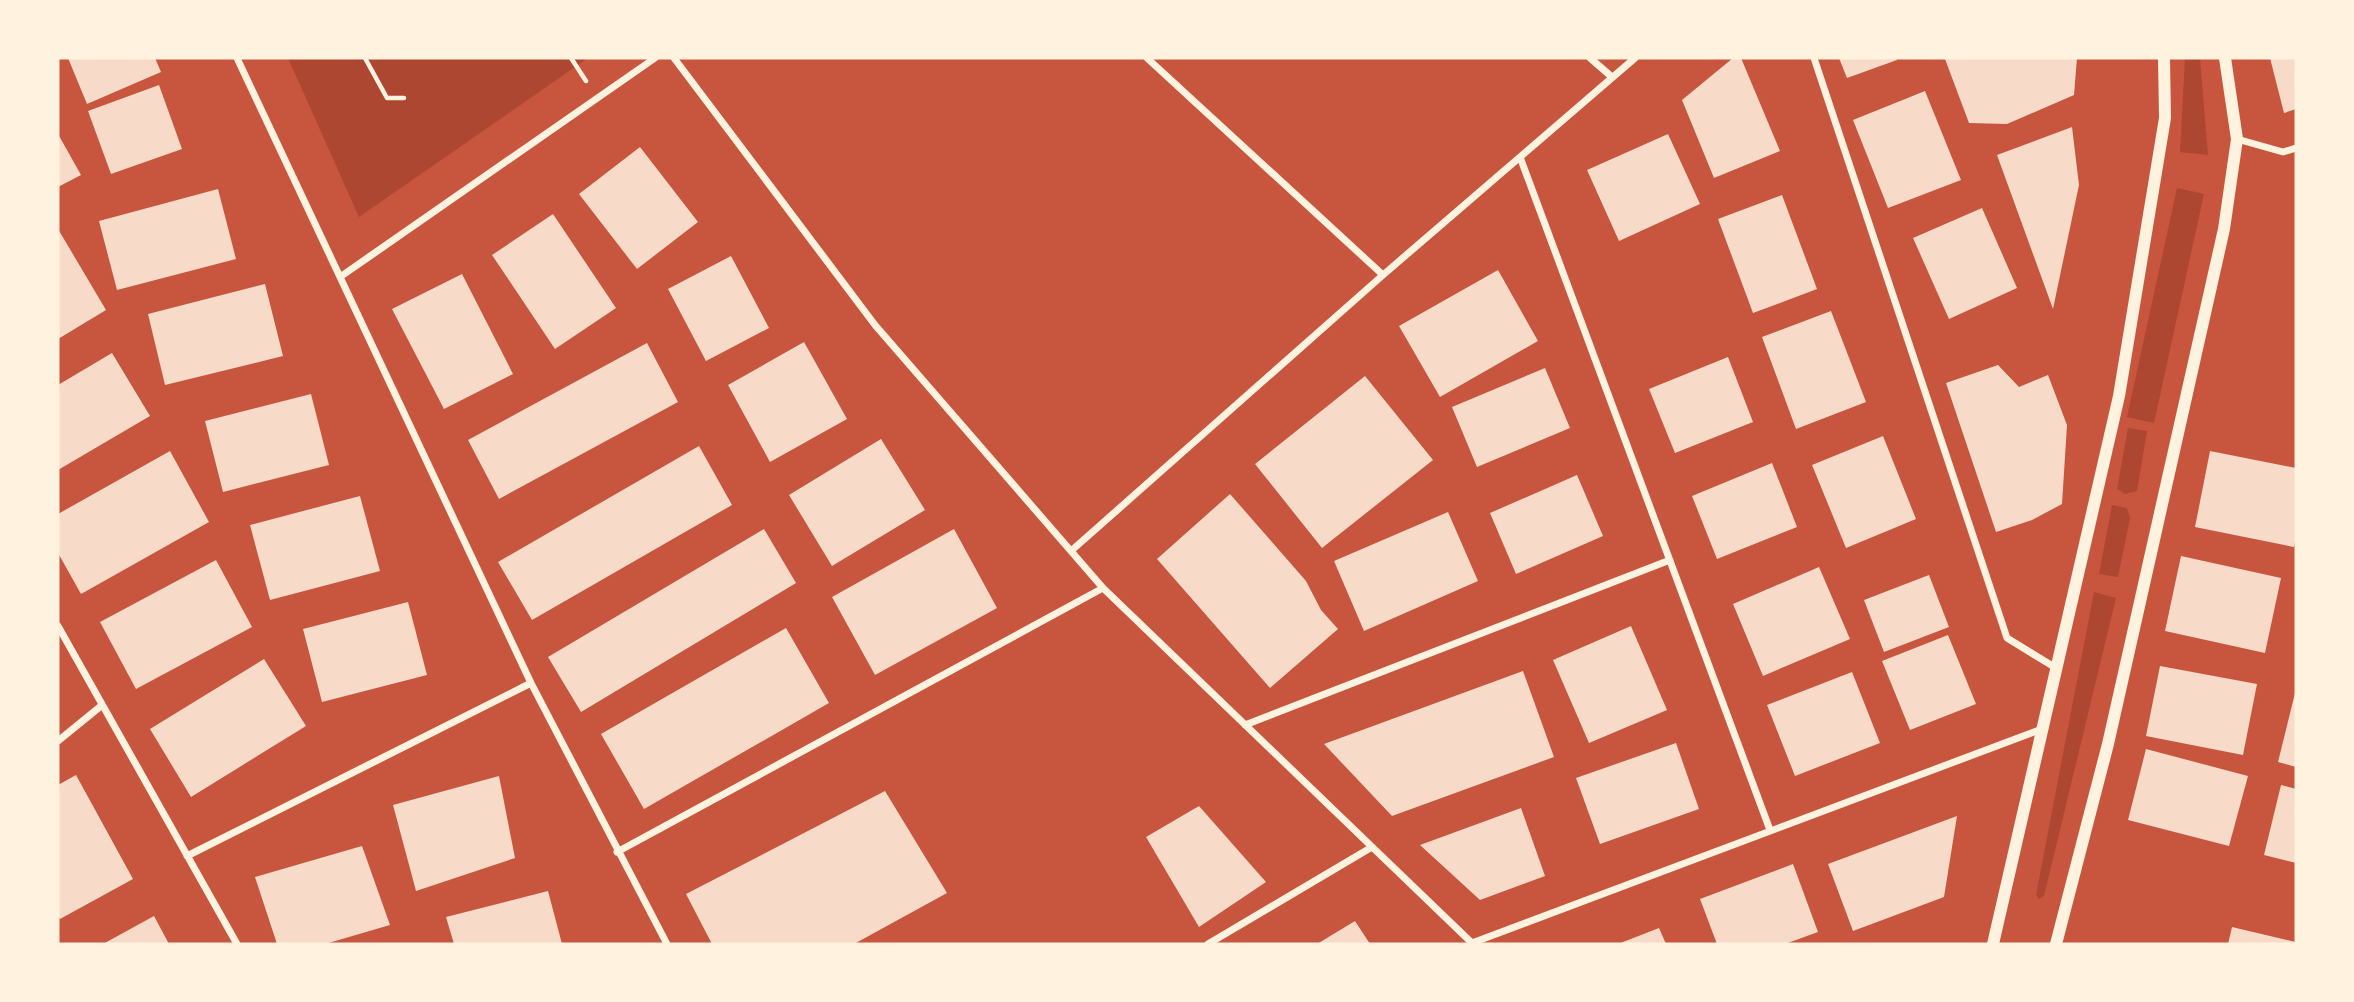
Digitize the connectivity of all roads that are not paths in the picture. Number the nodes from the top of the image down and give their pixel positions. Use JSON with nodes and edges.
{"nodes":[{"id":1,"x":237,"y":58,"type":"edge"},
{"id":2,"x":655,"y":58,"type":"edge"},
{"id":3,"x":674,"y":58,"type":"edge"},
{"id":4,"x":1147,"y":58,"type":"edge"},
{"id":5,"x":1590,"y":58,"type":"edge"},
{"id":6,"x":1635,"y":58,"type":"edge"},
{"id":7,"x":1814,"y":58,"type":"edge"},
{"id":8,"x":2164,"y":58,"type":"edge"},
{"id":9,"x":2225,"y":58,"type":"edge"},
{"id":10,"x":1612,"y":77,"type":"junction"},
{"id":11,"x":2237,"y":139,"type":"junction"},
{"id":12,"x":2296,"y":148,"type":"edge"},
{"id":13,"x":1520,"y":157,"type":"junction"},
{"id":14,"x":1383,"y":275,"type":"junction"},
{"id":15,"x":340,"y":277,"type":"junction"},
{"id":16,"x":1071,"y":551,"type":"junction"},
{"id":17,"x":1670,"y":560,"type":"junction"},
{"id":18,"x":1103,"y":588,"type":"junction"},
{"id":19,"x":58,"y":626,"type":"edge"},
{"id":20,"x":2056,"y":668,"type":"junction"},
{"id":21,"x":531,"y":683,"type":"junction"},
{"id":22,"x":101,"y":706,"type":"junction"},
{"id":23,"x":1245,"y":725,"type":"junction"},
{"id":24,"x":2043,"y":728,"type":"junction"},
{"id":25,"x":58,"y":741,"type":"edge"},
{"id":26,"x":1770,"y":830,"type":"junction"},
{"id":27,"x":1373,"y":848,"type":"junction"},
{"id":28,"x":617,"y":852,"type":"junction"},
{"id":29,"x":187,"y":856,"type":"junction"},
{"id":30,"x":237,"y":944,"type":"edge"},
{"id":31,"x":667,"y":944,"type":"edge"},
{"id":32,"x":1208,"y":944,"type":"edge"},
{"id":33,"x":1472,"y":944,"type":"edge"},
{"id":34,"x":1993,"y":944,"type":"edge"},
{"id":35,"x":2056,"y":944,"type":"edge"}],
"edges":[{"from":1,"to":15,"type":"street"},
{"from":2,"to":15,"type":"street"},
{"from":3,"to":16,"type":"street"},
{"from":4,"to":14,"type":"street"},
{"from":5,"to":10,"type":"street"},
{"from":6,"to":10,"type":"street"},
{"from":7,"to":20,"type":"street"},
{"from":8,"to":20,"type":"street"},
{"from":9,"to":11,"type":"street"},
{"from":10,"to":13,"type":"street"},
{"from":11,"to":12,"type":"street"},
{"from":11,"to":35,"type":"street"},
{"from":13,"to":14,"type":"street"},
{"from":13,"to":17,"type":"street"},
{"from":14,"to":16,"type":"street"},
{"from":15,"to":21,"type":"street"},
{"from":16,"to":18,"type":"street"},
{"from":17,"to":23,"type":"street"},
{"from":17,"to":26,"type":"street"},
{"from":18,"to":23,"type":"street"},
{"from":18,"to":28,"type":"street"},
{"from":19,"to":22,"type":"street"},
{"from":20,"to":24,"type":"street"},
{"from":21,"to":28,"type":"street"},
{"from":21,"to":29,"type":"street"},
{"from":22,"to":25,"type":"street"},
{"from":22,"to":29,"type":"street"},
{"from":23,"to":27,"type":"street"},
{"from":24,"to":26,"type":"street"},
{"from":24,"to":34,"type":"street"},
{"from":26,"to":33,"type":"street"},
{"from":27,"to":32,"type":"street"},
{"from":27,"to":33,"type":"street"},
{"from":28,"to":31,"type":"street"},
{"from":29,"to":30,"type":"street"}]}
